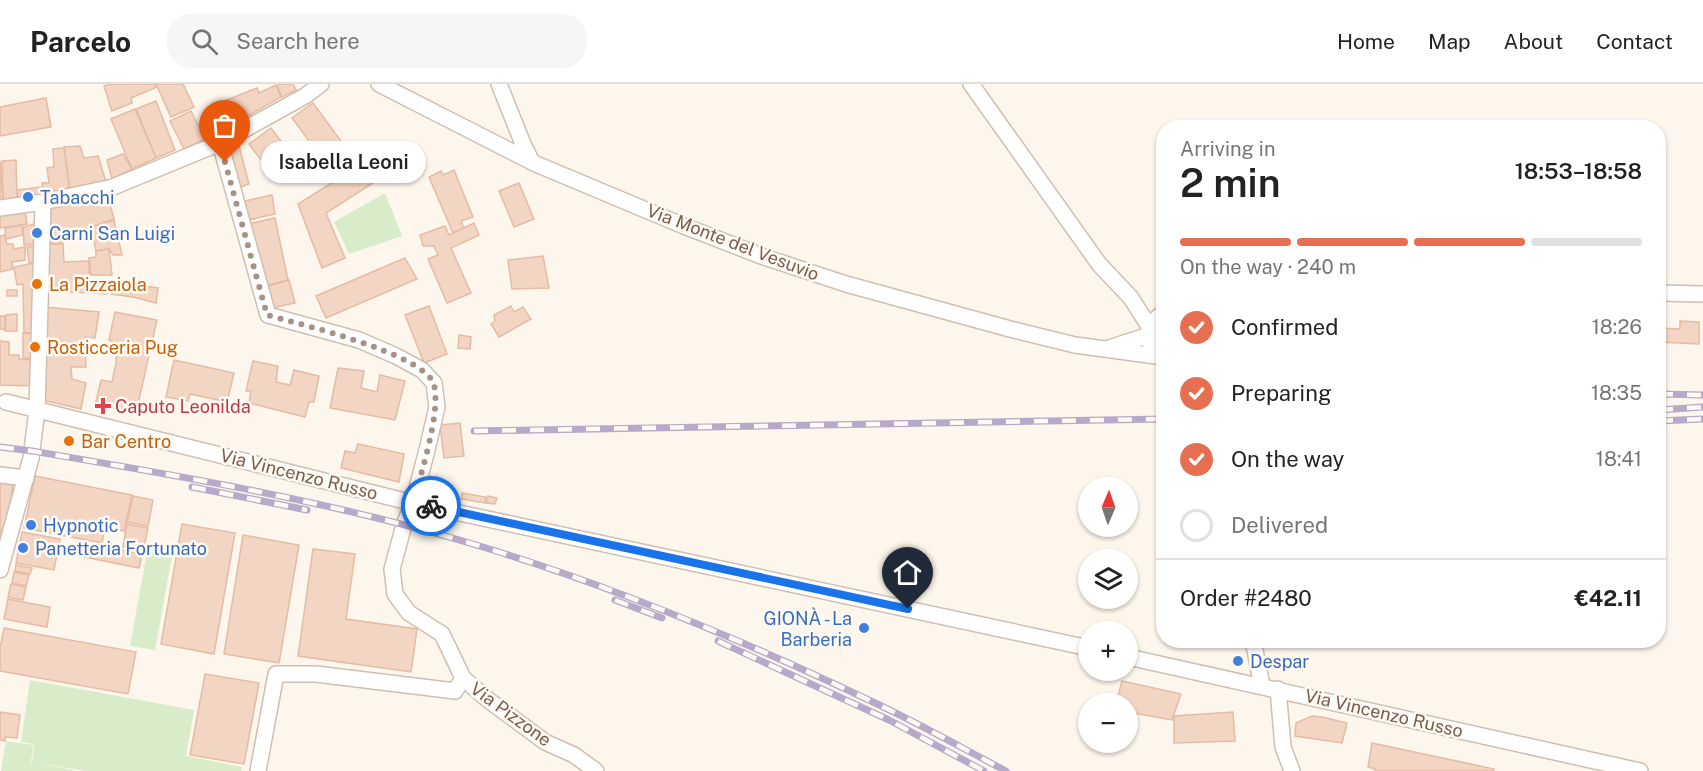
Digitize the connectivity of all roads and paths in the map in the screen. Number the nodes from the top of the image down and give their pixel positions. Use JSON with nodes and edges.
{"nodes":[{"id":1,"x":321,"y":84,"type":"edge"},
{"id":2,"x":379,"y":84,"type":"edge"},
{"id":3,"x":499,"y":84,"type":"edge"},
{"id":4,"x":971,"y":84,"type":"edge"},
{"id":5,"x":220,"y":142,"type":"junction"},
{"id":6,"x":532,"y":162,"type":"junction"},
{"id":7,"x":43,"y":202,"type":"junction"},
{"id":8,"x":0,"y":208,"type":"edge"},
{"id":9,"x":1666,"y":293,"type":"edge"},
{"id":10,"x":1703,"y":294,"type":"edge"},
{"id":11,"x":1131,"y":298,"type":"junction"},
{"id":12,"x":1156,"y":309,"type":"edge"},
{"id":13,"x":1156,"y":319,"type":"edge"},
{"id":14,"x":1149,"y":332,"type":"junction"},
{"id":15,"x":1106,"y":349,"type":"junction"},
{"id":16,"x":1156,"y":351,"type":"edge"},
{"id":17,"x":1156,"y":356,"type":"edge"},
{"id":18,"x":6,"y":402,"type":"dead end"},
{"id":19,"x":37,"y":410,"type":"junction"},
{"id":20,"x":0,"y":475,"type":"edge"},
{"id":21,"x":26,"y":478,"type":"junction"},
{"id":22,"x":413,"y":502,"type":"junction"},
{"id":23,"x":0,"y":570,"type":"edge"},
{"id":24,"x":1078,"y":646,"type":"edge"},
{"id":25,"x":1255,"y":648,"type":"edge"},
{"id":26,"x":1138,"y":659,"type":"edge"},
{"id":27,"x":463,"y":678,"type":"junction"},
{"id":28,"x":1262,"y":686,"type":"junction"},
{"id":29,"x":1278,"y":689,"type":"junction"},
{"id":30,"x":258,"y":771,"type":"edge"},
{"id":31,"x":596,"y":771,"type":"edge"},
{"id":32,"x":1292,"y":771,"type":"edge"},
{"id":33,"x":1640,"y":771,"type":"edge"}],
"edges":[{"from":1,"to":5,"type":"street"},
{"from":2,"to":6,"type":"street","name":"Via Monte del Vesuvio"},
{"from":3,"to":6,"type":"street"},
{"from":4,"to":11,"type":"street"},
{"from":5,"to":7,"type":"street"},
{"from":5,"to":22,"type":"street","name":"Via Pizzone"},
{"from":6,"to":15,"type":"street","name":"Via Monte del Vesuvio"},
{"from":7,"to":8,"type":"street"},
{"from":7,"to":19,"type":"street"},
{"from":9,"to":10,"type":"street"},
{"from":11,"to":12,"type":"street"},
{"from":11,"to":14,"type":"street"},
{"from":13,"to":14,"type":"street","name":"Via Monte del Vesuvio"},
{"from":14,"to":15,"type":"street","name":"Via Monte del Vesuvio"},
{"from":14,"to":16,"type":"street","name":"Via Monte del Vesuvio"},
{"from":15,"to":17,"type":"street","name":"Via Monte del Vesuvio"},
{"from":18,"to":19,"type":"street","name":"Via Vincenzo Russo"},
{"from":19,"to":21,"type":"street"},
{"from":19,"to":22,"type":"street","name":"Via Vincenzo Russo"},
{"from":20,"to":21,"type":"street"},
{"from":21,"to":23,"type":"street"},
{"from":22,"to":24,"type":"street","name":"Via Vincenzo Russo"},
{"from":22,"to":27,"type":"street","name":"Via Pizzone"},
{"from":25,"to":28,"type":"street"},
{"from":26,"to":28,"type":"street","name":"Via Vincenzo Russo"},
{"from":27,"to":30,"type":"street"},
{"from":27,"to":31,"type":"street","name":"Via Pizzone"},
{"from":28,"to":29,"type":"street","name":"Via Vincenzo Russo"},
{"from":29,"to":32,"type":"street"},
{"from":29,"to":33,"type":"street","name":"Via Vincenzo Russo"}]}
